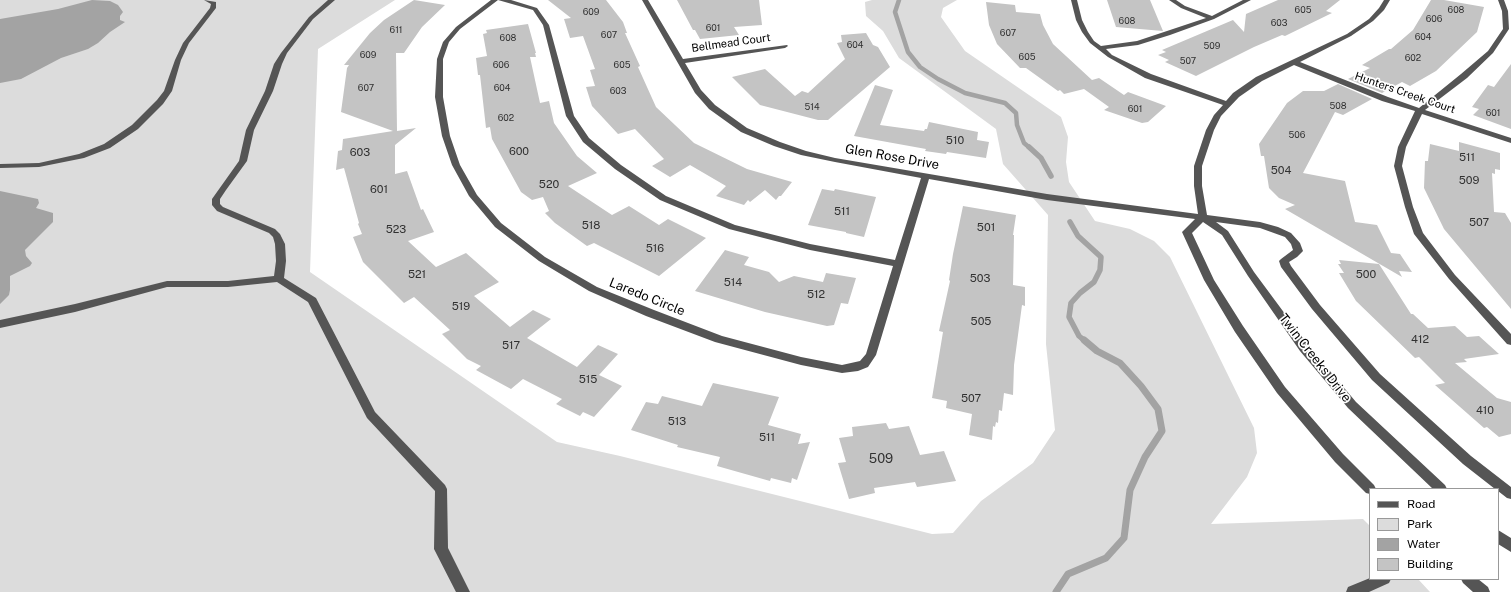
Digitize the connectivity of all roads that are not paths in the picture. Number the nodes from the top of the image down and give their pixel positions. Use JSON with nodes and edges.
{"nodes":[{"id":1,"x":207,"y":0,"type":"edge"},
{"id":2,"x":332,"y":0,"type":"edge"},
{"id":3,"x":494,"y":0,"type":"edge"},
{"id":4,"x":501,"y":0,"type":"edge"},
{"id":5,"x":645,"y":0,"type":"edge"},
{"id":6,"x":1074,"y":0,"type":"edge"},
{"id":7,"x":1172,"y":0,"type":"edge"},
{"id":8,"x":1248,"y":0,"type":"edge"},
{"id":9,"x":1386,"y":0,"type":"edge"},
{"id":10,"x":1501,"y":0,"type":"edge"},
{"id":11,"x":1212,"y":18,"type":"junction"},
{"id":12,"x":785,"y":46,"type":"dead end"},
{"id":13,"x":1099,"y":48,"type":"junction"},
{"id":14,"x":681,"y":61,"type":"junction"},
{"id":15,"x":1294,"y":62,"type":"junction"},
{"id":16,"x":1227,"y":104,"type":"junction"},
{"id":17,"x":1419,"y":111,"type":"junction"},
{"id":18,"x":1511,"y":141,"type":"edge"},
{"id":19,"x":0,"y":166,"type":"edge"},
{"id":20,"x":926,"y":176,"type":"junction"},
{"id":21,"x":1203,"y":217,"type":"junction"},
{"id":22,"x":898,"y":264,"type":"junction"},
{"id":23,"x":279,"y":279,"type":"junction"},
{"id":24,"x":0,"y":324,"type":"edge"},
{"id":25,"x":1511,"y":341,"type":"edge"},
{"id":26,"x":1440,"y":488,"type":"edge"},
{"id":27,"x":1369,"y":489,"type":"edge"},
{"id":28,"x":1511,"y":494,"type":"edge"},
{"id":29,"x":1499,"y":537,"type":"edge"},
{"id":30,"x":1511,"y":546,"type":"edge"},
{"id":31,"x":1382,"y":580,"type":"edge"},
{"id":32,"x":1469,"y":580,"type":"edge"},
{"id":33,"x":463,"y":592,"type":"edge"},
{"id":34,"x":1353,"y":592,"type":"edge"},
{"id":35,"x":1483,"y":592,"type":"edge"}],
"edges":[{"from":1,"to":19,"type":"street"},
{"from":2,"to":23,"type":"street"},
{"from":3,"to":22,"type":"street","name":"Laredo Circle"},
{"from":4,"to":22,"type":"street"},
{"from":5,"to":14,"type":"street","name":"Glen Rose Drive"},
{"from":6,"to":13,"type":"street"},
{"from":7,"to":11,"type":"street"},
{"from":8,"to":11,"type":"street"},
{"from":9,"to":15,"type":"street"},
{"from":10,"to":17,"type":"street"},
{"from":11,"to":13,"type":"street"},
{"from":12,"to":14,"type":"street","name":"Bellmead Court"},
{"from":13,"to":16,"type":"street"},
{"from":14,"to":20,"type":"street","name":"Glen Rose Drive"},
{"from":15,"to":16,"type":"street"},
{"from":15,"to":17,"type":"street","name":"Hunters Creek Court"},
{"from":16,"to":21,"type":"street"},
{"from":17,"to":18,"type":"street","name":"Hunters Creek Court"},
{"from":17,"to":25,"type":"street"},
{"from":20,"to":21,"type":"street","name":"Glen Rose Drive"},
{"from":20,"to":22,"type":"street","name":"Laredo Circle"},
{"from":21,"to":26,"type":"street","name":"Twin Creeks Drive"},
{"from":21,"to":27,"type":"street"},
{"from":21,"to":28,"type":"street","name":"Glen Rose Drive"},
{"from":23,"to":24,"type":"street"},
{"from":23,"to":33,"type":"street"},
{"from":29,"to":30,"type":"street"},
{"from":31,"to":34,"type":"street"},
{"from":32,"to":35,"type":"street"}]}
